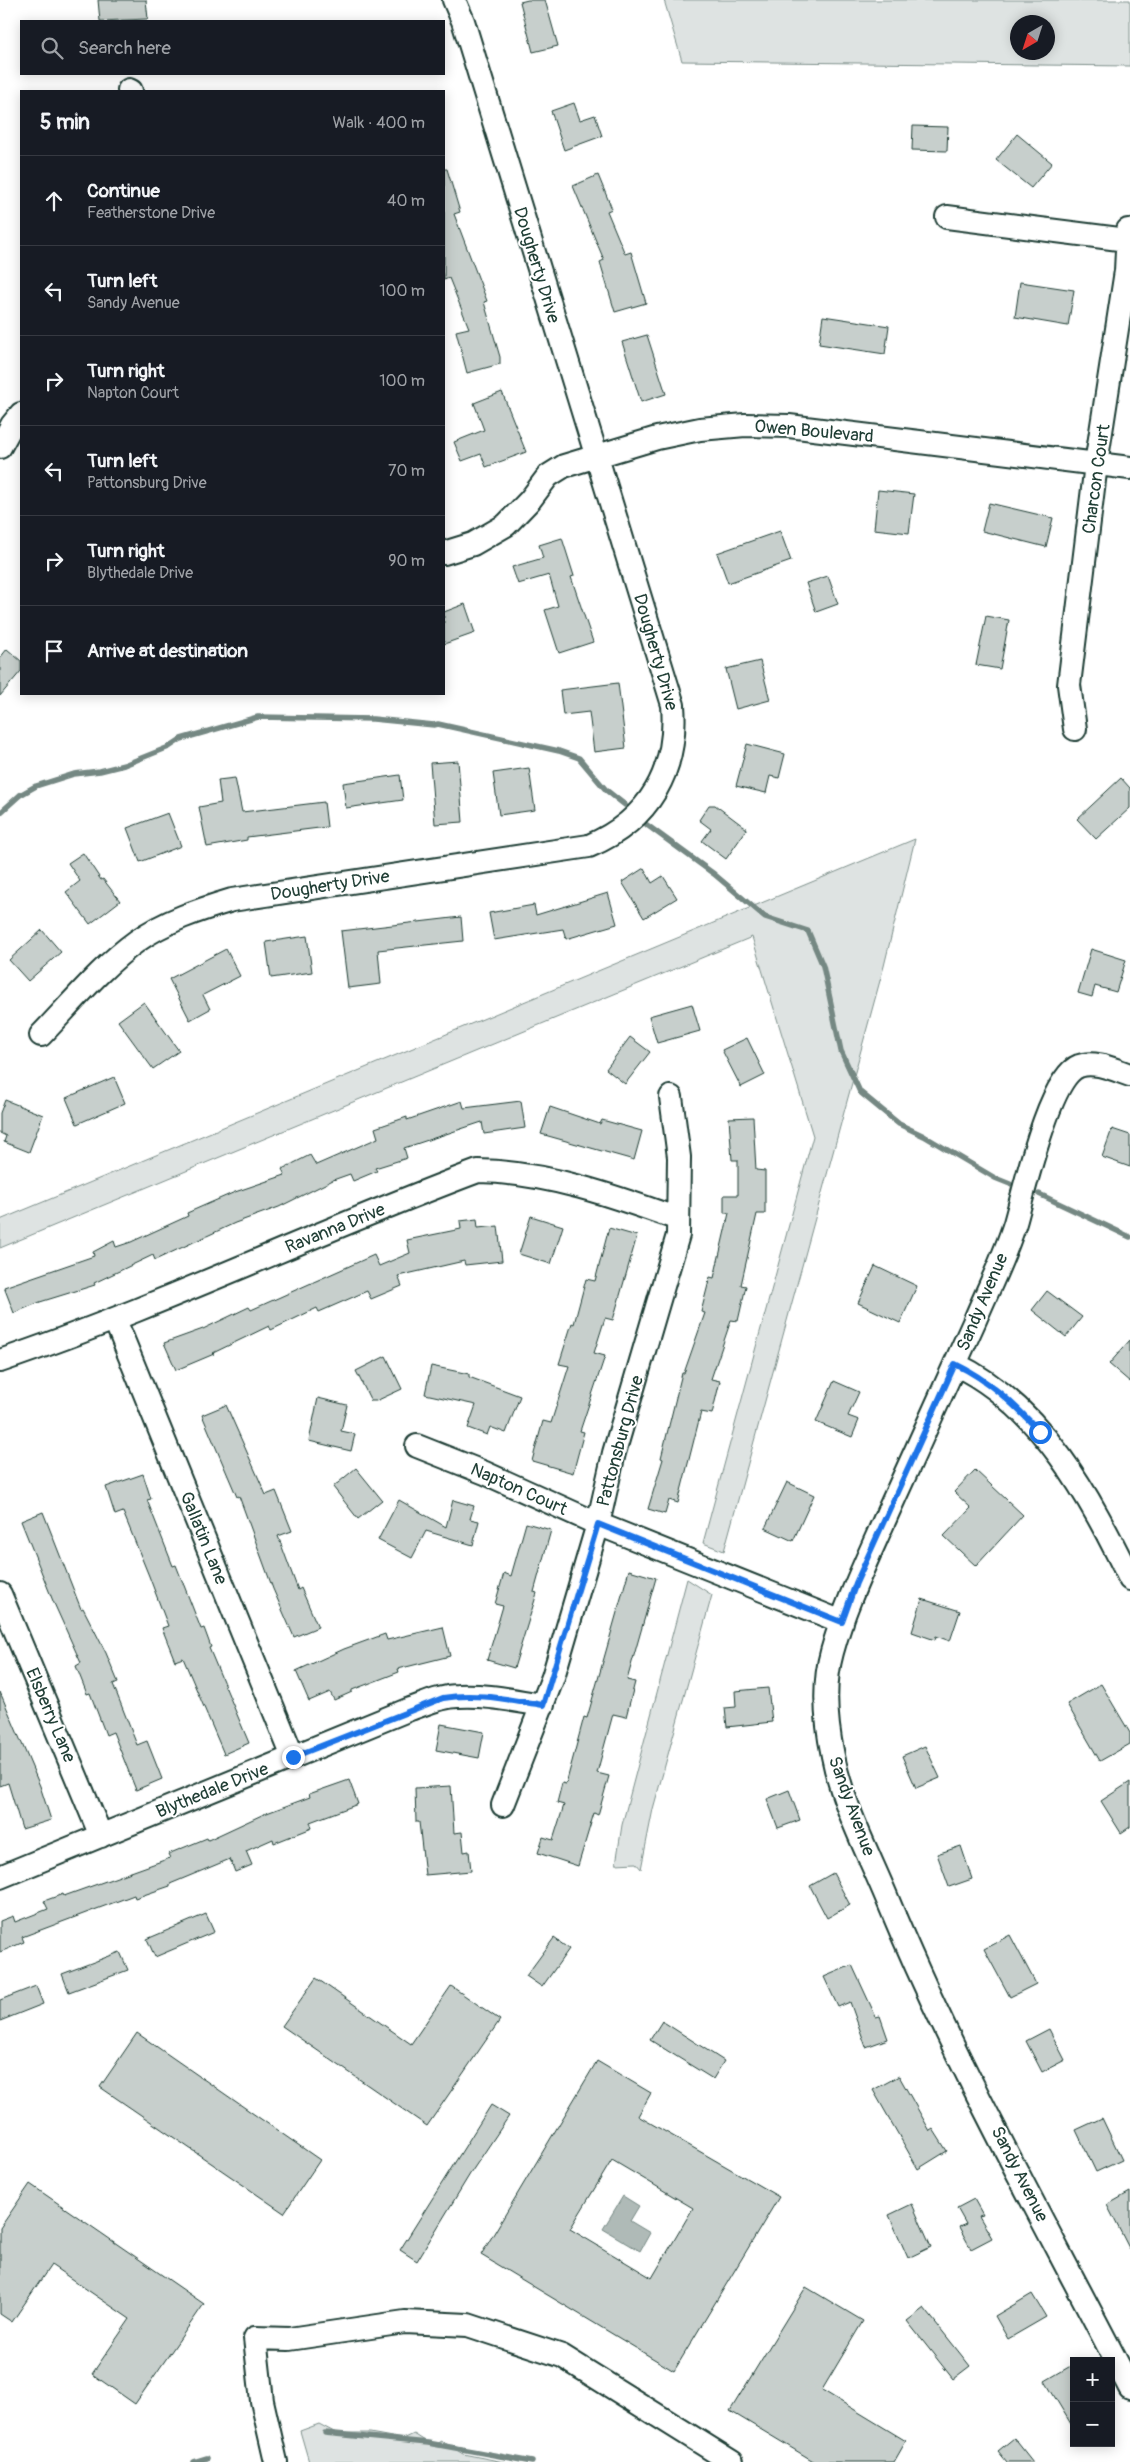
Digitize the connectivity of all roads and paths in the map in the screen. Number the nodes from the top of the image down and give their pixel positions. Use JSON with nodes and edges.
{"nodes":[{"id":1,"x":454,"y":0,"type":"edge"},
{"id":2,"x":947,"y":217,"type":"dead end"},
{"id":3,"x":20,"y":415,"type":"edge"},
{"id":4,"x":0,"y":447,"type":"edge"},
{"id":5,"x":597,"y":456,"type":"junction"},
{"id":6,"x":1096,"y":464,"type":"junction"},
{"id":7,"x":1130,"y":468,"type":"edge"},
{"id":8,"x":445,"y":552,"type":"edge"},
{"id":9,"x":1075,"y":729,"type":"dead end"},
{"id":10,"x":41,"y":1035,"type":"dead end"},
{"id":11,"x":1130,"y":1074,"type":"edge"},
{"id":12,"x":671,"y":1097,"type":"dead end"},
{"id":13,"x":678,"y":1219,"type":"junction"},
{"id":14,"x":115,"y":1320,"type":"junction"},
{"id":15,"x":0,"y":1361,"type":"edge"},
{"id":16,"x":955,"y":1364,"type":"junction"},
{"id":17,"x":417,"y":1446,"type":"dead end"},
{"id":18,"x":598,"y":1524,"type":"junction"},
{"id":19,"x":1130,"y":1579,"type":"edge"},
{"id":20,"x":0,"y":1594,"type":"edge"},
{"id":21,"x":842,"y":1622,"type":"junction"},
{"id":22,"x":543,"y":1705,"type":"junction"},
{"id":23,"x":293,"y":1757,"type":"junction"},
{"id":24,"x":502,"y":1805,"type":"dead end"},
{"id":25,"x":101,"y":1836,"type":"junction"},
{"id":26,"x":0,"y":1877,"type":"edge"},
{"id":27,"x":1130,"y":2388,"type":"edge"},
{"id":28,"x":276,"y":2462,"type":"edge"},
{"id":29,"x":732,"y":2462,"type":"edge"}],
"edges":[{"from":1,"to":5,"type":"street","name":"Dougherty Drive"},
{"from":2,"to":6,"type":"street","name":"Charcon Court"},
{"from":3,"to":4,"type":"street"},
{"from":5,"to":6,"type":"street","name":"Owen Boulevard"},
{"from":5,"to":8,"type":"street","name":"Owen Boulevard"},
{"from":5,"to":10,"type":"street","name":"Dougherty Drive"},
{"from":6,"to":7,"type":"street","name":"Owen Boulevard"},
{"from":6,"to":9,"type":"street","name":"Charcon Court"},
{"from":11,"to":16,"type":"street","name":"Sandy Avenue"},
{"from":12,"to":13,"type":"street","name":"Pattonsburg Drive"},
{"from":13,"to":14,"type":"street","name":"Ravanna Drive"},
{"from":13,"to":18,"type":"street","name":"Pattonsburg Drive"},
{"from":14,"to":15,"type":"street","name":"Ravanna Drive"},
{"from":14,"to":23,"type":"street","name":"Gallatin Lane"},
{"from":16,"to":19,"type":"street"},
{"from":16,"to":21,"type":"street","name":"Sandy Avenue"},
{"from":17,"to":18,"type":"street","name":"Napton Court"},
{"from":18,"to":21,"type":"street","name":"Napton Court"},
{"from":18,"to":22,"type":"street","name":"Pattonsburg Drive"},
{"from":20,"to":25,"type":"street","name":"Elsberry Lane"},
{"from":21,"to":27,"type":"street","name":"Sandy Avenue"},
{"from":22,"to":23,"type":"street","name":"Blythedale Drive"},
{"from":22,"to":24,"type":"street","name":"Pattonsburg Drive"},
{"from":23,"to":25,"type":"street","name":"Blythedale Drive"},
{"from":25,"to":26,"type":"street","name":"Blythedale Drive"},
{"from":28,"to":29,"type":"street"}]}
